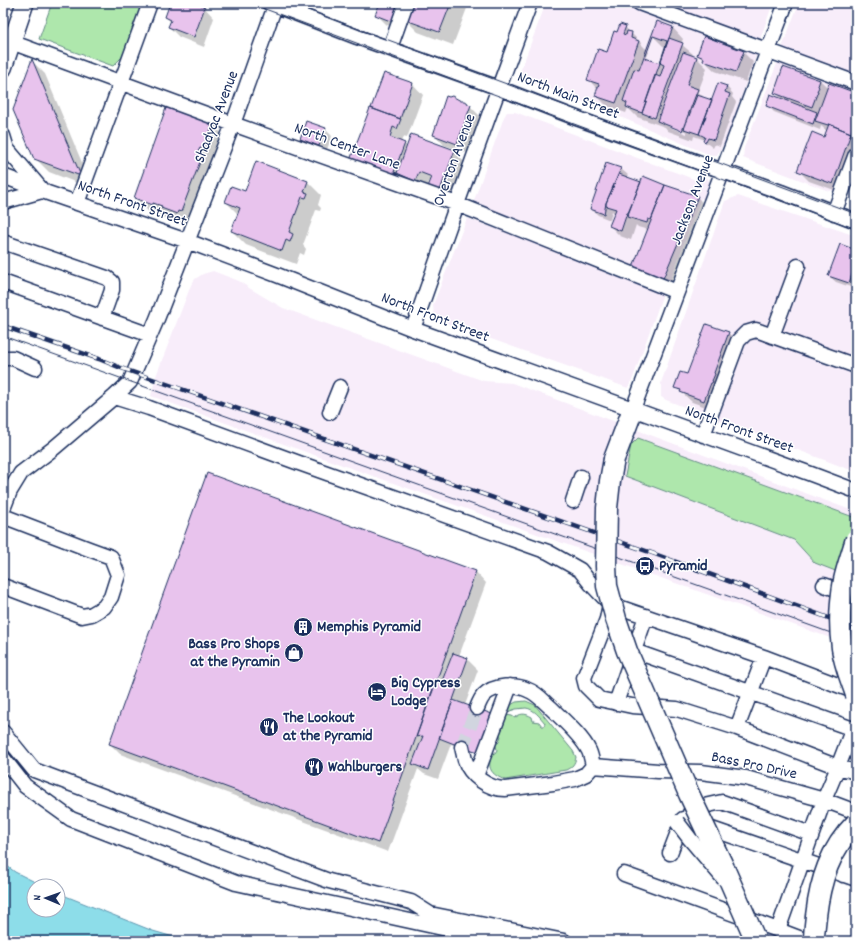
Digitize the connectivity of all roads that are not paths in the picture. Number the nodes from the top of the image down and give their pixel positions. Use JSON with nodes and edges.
{"nodes":[{"id":1,"x":25,"y":3,"type":"edge"},
{"id":2,"x":150,"y":3,"type":"edge"},
{"id":3,"x":406,"y":3,"type":"edge"},
{"id":4,"x":530,"y":3,"type":"edge"},
{"id":5,"x":639,"y":3,"type":"edge"},
{"id":6,"x":786,"y":3,"type":"edge"},
{"id":7,"x":274,"y":4,"type":"edge"},
{"id":8,"x":7,"y":41,"type":"edge"},
{"id":9,"x":390,"y":48,"type":"junction"},
{"id":10,"x":768,"y":50,"type":"junction"},
{"id":11,"x":3,"y":68,"type":"edge"},
{"id":12,"x":121,"y":82,"type":"junction"},
{"id":13,"x":856,"y":83,"type":"edge"},
{"id":14,"x":499,"y":88,"type":"junction"},
{"id":15,"x":233,"y":124,"type":"junction"},
{"id":16,"x":3,"y":136,"type":"edge"},
{"id":17,"x":856,"y":154,"type":"edge"},
{"id":18,"x":723,"y":171,"type":"junction"},
{"id":19,"x":3,"y":176,"type":"edge"},
{"id":20,"x":42,"y":191,"type":"junction"},
{"id":21,"x":3,"y":202,"type":"edge"},
{"id":22,"x":77,"y":203,"type":"junction"},
{"id":23,"x":457,"y":204,"type":"junction"},
{"id":24,"x":834,"y":213,"type":"junction"},
{"id":25,"x":856,"y":221,"type":"edge"},
{"id":26,"x":187,"y":241,"type":"junction"},
{"id":27,"x":3,"y":242,"type":"edge"},
{"id":28,"x":798,"y":266,"type":"dead end"},
{"id":29,"x":3,"y":282,"type":"edge"},
{"id":30,"x":677,"y":292,"type":"junction"},
{"id":31,"x":102,"y":318,"type":"junction"},
{"id":32,"x":413,"y":329,"type":"junction"},
{"id":33,"x":150,"y":335,"type":"junction"},
{"id":34,"x":772,"y":336,"type":"junction"},
{"id":35,"x":3,"y":358,"type":"edge"},
{"id":36,"x":856,"y":366,"type":"edge"},
{"id":37,"x":35,"y":368,"type":"dead end"},
{"id":38,"x":340,"y":387,"type":"dead end"},
{"id":39,"x":114,"y":397,"type":"junction"},
{"id":40,"x":633,"y":409,"type":"junction"},
{"id":41,"x":330,"y":412,"type":"dead end"},
{"id":42,"x":703,"y":435,"type":"junction"},
{"id":43,"x":581,"y":477,"type":"dead end"},
{"id":44,"x":856,"y":491,"type":"edge"},
{"id":45,"x":573,"y":501,"type":"dead end"},
{"id":46,"x":3,"y":509,"type":"edge"},
{"id":47,"x":3,"y":516,"type":"edge"},
{"id":48,"x":856,"y":539,"type":"edge"},
{"id":49,"x":824,"y":585,"type":"dead end"},
{"id":50,"x":3,"y":586,"type":"edge"},
{"id":51,"x":856,"y":596,"type":"edge"},
{"id":52,"x":610,"y":604,"type":"junction"},
{"id":53,"x":646,"y":616,"type":"junction"},
{"id":54,"x":634,"y":651,"type":"junction"},
{"id":55,"x":764,"y":657,"type":"junction"},
{"id":56,"x":510,"y":686,"type":"junction"},
{"id":57,"x":750,"y":692,"type":"junction"},
{"id":58,"x":856,"y":692,"type":"edge"},
{"id":59,"x":856,"y":696,"type":"edge"},
{"id":60,"x":616,"y":703,"type":"junction"},
{"id":61,"x":477,"y":708,"type":"tunnel mouth"},
{"id":62,"x":737,"y":728,"type":"junction"},
{"id":63,"x":854,"y":729,"type":"edge"},
{"id":64,"x":3,"y":732,"type":"edge"},
{"id":65,"x":462,"y":747,"type":"tunnel mouth"},
{"id":66,"x":3,"y":758,"type":"edge"},
{"id":67,"x":593,"y":766,"type":"junction"},
{"id":68,"x":838,"y":767,"type":"junction"},
{"id":69,"x":856,"y":772,"type":"edge"},
{"id":70,"x":476,"y":776,"type":"junction"},
{"id":71,"x":824,"y":800,"type":"junction"},
{"id":72,"x":856,"y":812,"type":"edge"},
{"id":73,"x":680,"y":820,"type":"junction"},
{"id":74,"x":856,"y":823,"type":"edge"},
{"id":75,"x":811,"y":834,"type":"junction"},
{"id":76,"x":856,"y":852,"type":"edge"},
{"id":77,"x":670,"y":853,"type":"dead end"},
{"id":78,"x":802,"y":860,"type":"junction"},
{"id":79,"x":624,"y":874,"type":"dead end"},
{"id":80,"x":850,"y":877,"type":"edge"},
{"id":81,"x":734,"y":891,"type":"junction"},
{"id":82,"x":778,"y":930,"type":"junction"},
{"id":83,"x":502,"y":941,"type":"edge"},
{"id":84,"x":564,"y":941,"type":"edge"},
{"id":85,"x":756,"y":941,"type":"edge"},
{"id":86,"x":806,"y":941,"type":"edge"},
{"id":87,"x":814,"y":941,"type":"edge"}],
"edges":[{"from":1,"to":8,"type":"main road"},
{"from":2,"to":12,"type":"street"},
{"from":3,"to":9,"type":"street"},
{"from":4,"to":14,"type":"street","name":"Overton Avenue"},
{"from":5,"to":10,"type":"street"},
{"from":6,"to":10,"type":"street","name":"Jackson Avenue"},
{"from":7,"to":9,"type":"street","name":"North Main Street"},
{"from":7,"to":15,"type":"street","name":"Shadyac Avenue"},
{"from":8,"to":11,"type":"main road"},
{"from":8,"to":12,"type":"street","name":"North Center Lane"},
{"from":9,"to":14,"type":"street","name":"North Main Street"},
{"from":10,"to":13,"type":"street"},
{"from":10,"to":18,"type":"street","name":"Jackson Avenue"},
{"from":12,"to":15,"type":"street","name":"North Center Lane"},
{"from":12,"to":22,"type":"street"},
{"from":14,"to":18,"type":"street","name":"North Main Street"},
{"from":14,"to":23,"type":"street","name":"Overton Avenue"},
{"from":15,"to":23,"type":"street","name":"North Center Lane"},
{"from":15,"to":26,"type":"street","name":"Shadyac Avenue"},
{"from":16,"to":20,"type":"street"},
{"from":17,"to":24,"type":"street"},
{"from":18,"to":24,"type":"street","name":"North Main Street"},
{"from":18,"to":30,"type":"street","name":"Jackson Avenue"},
{"from":19,"to":20,"type":"street","name":"North Front Street"},
{"from":20,"to":21,"type":"street"},
{"from":20,"to":22,"type":"street","name":"North Front Street"},
{"from":22,"to":26,"type":"street","name":"North Front Street"},
{"from":23,"to":30,"type":"street","name":"North Center Lane"},
{"from":23,"to":32,"type":"street","name":"Overton Avenue"},
{"from":24,"to":25,"type":"street","name":"North Main Street"},
{"from":26,"to":32,"type":"street","name":"North Front Street"},
{"from":26,"to":33,"type":"street","name":"Shadyac Avenue"},
{"from":27,"to":31,"type":"street"},
{"from":28,"to":34,"type":"street"},
{"from":29,"to":31,"type":"street"},
{"from":30,"to":40,"type":"street","name":"Jackson Avenue"},
{"from":31,"to":33,"type":"street"},
{"from":32,"to":40,"type":"street","name":"North Front Street"},
{"from":33,"to":39,"type":"street","name":"Shadyac Avenue"},
{"from":34,"to":36,"type":"street"},
{"from":34,"to":42,"type":"street"},
{"from":35,"to":37,"type":"street"},
{"from":38,"to":41,"type":"street"},
{"from":39,"to":46,"type":"street","name":"Shadyac Avenue"},
{"from":39,"to":52,"type":"street"},
{"from":40,"to":42,"type":"street","name":"North Front Street"},
{"from":40,"to":81,"type":"highway","bridge":true},
{"from":42,"to":44,"type":"street","name":"North Front Street"},
{"from":43,"to":45,"type":"street"},
{"from":47,"to":50,"type":"street"},
{"from":48,"to":59,"type":"highway","bridge":true},
{"from":49,"to":51,"type":"street"},
{"from":52,"to":53,"type":"street"},
{"from":52,"to":60,"type":"street"},
{"from":53,"to":54,"type":"street"},
{"from":53,"to":55,"type":"street"},
{"from":54,"to":57,"type":"street"},
{"from":54,"to":60,"type":"street"},
{"from":55,"to":57,"type":"street"},
{"from":55,"to":58,"type":"street"},
{"from":56,"to":61,"type":"street"},
{"from":56,"to":67,"type":"street"},
{"from":56,"to":70,"type":"street"},
{"from":57,"to":62,"type":"street"},
{"from":57,"to":63,"type":"street"},
{"from":60,"to":62,"type":"street"},
{"from":62,"to":68,"type":"street"},
{"from":63,"to":68,"type":"street"},
{"from":64,"to":84,"type":"street"},
{"from":65,"to":70,"type":"street"},
{"from":66,"to":83,"type":"street"},
{"from":67,"to":70,"type":"street"},
{"from":67,"to":71,"type":"street","name":"Bass Pro Drive"},
{"from":68,"to":69,"type":"street"},
{"from":68,"to":71,"type":"street"},
{"from":71,"to":72,"type":"street","name":"Bass Pro Drive"},
{"from":71,"to":75,"type":"street"},
{"from":73,"to":75,"type":"street"},
{"from":73,"to":77,"type":"street"},
{"from":73,"to":78,"type":"street"},
{"from":73,"to":81,"type":"street","bridge":true},
{"from":74,"to":87,"type":"highway","bridge":true},
{"from":75,"to":78,"type":"street"},
{"from":76,"to":80,"type":"street"},
{"from":78,"to":80,"type":"street"},
{"from":78,"to":82,"type":"street"},
{"from":79,"to":82,"type":"street"},
{"from":81,"to":85,"type":"highway","bridge":true},
{"from":82,"to":86,"type":"street"}]}
